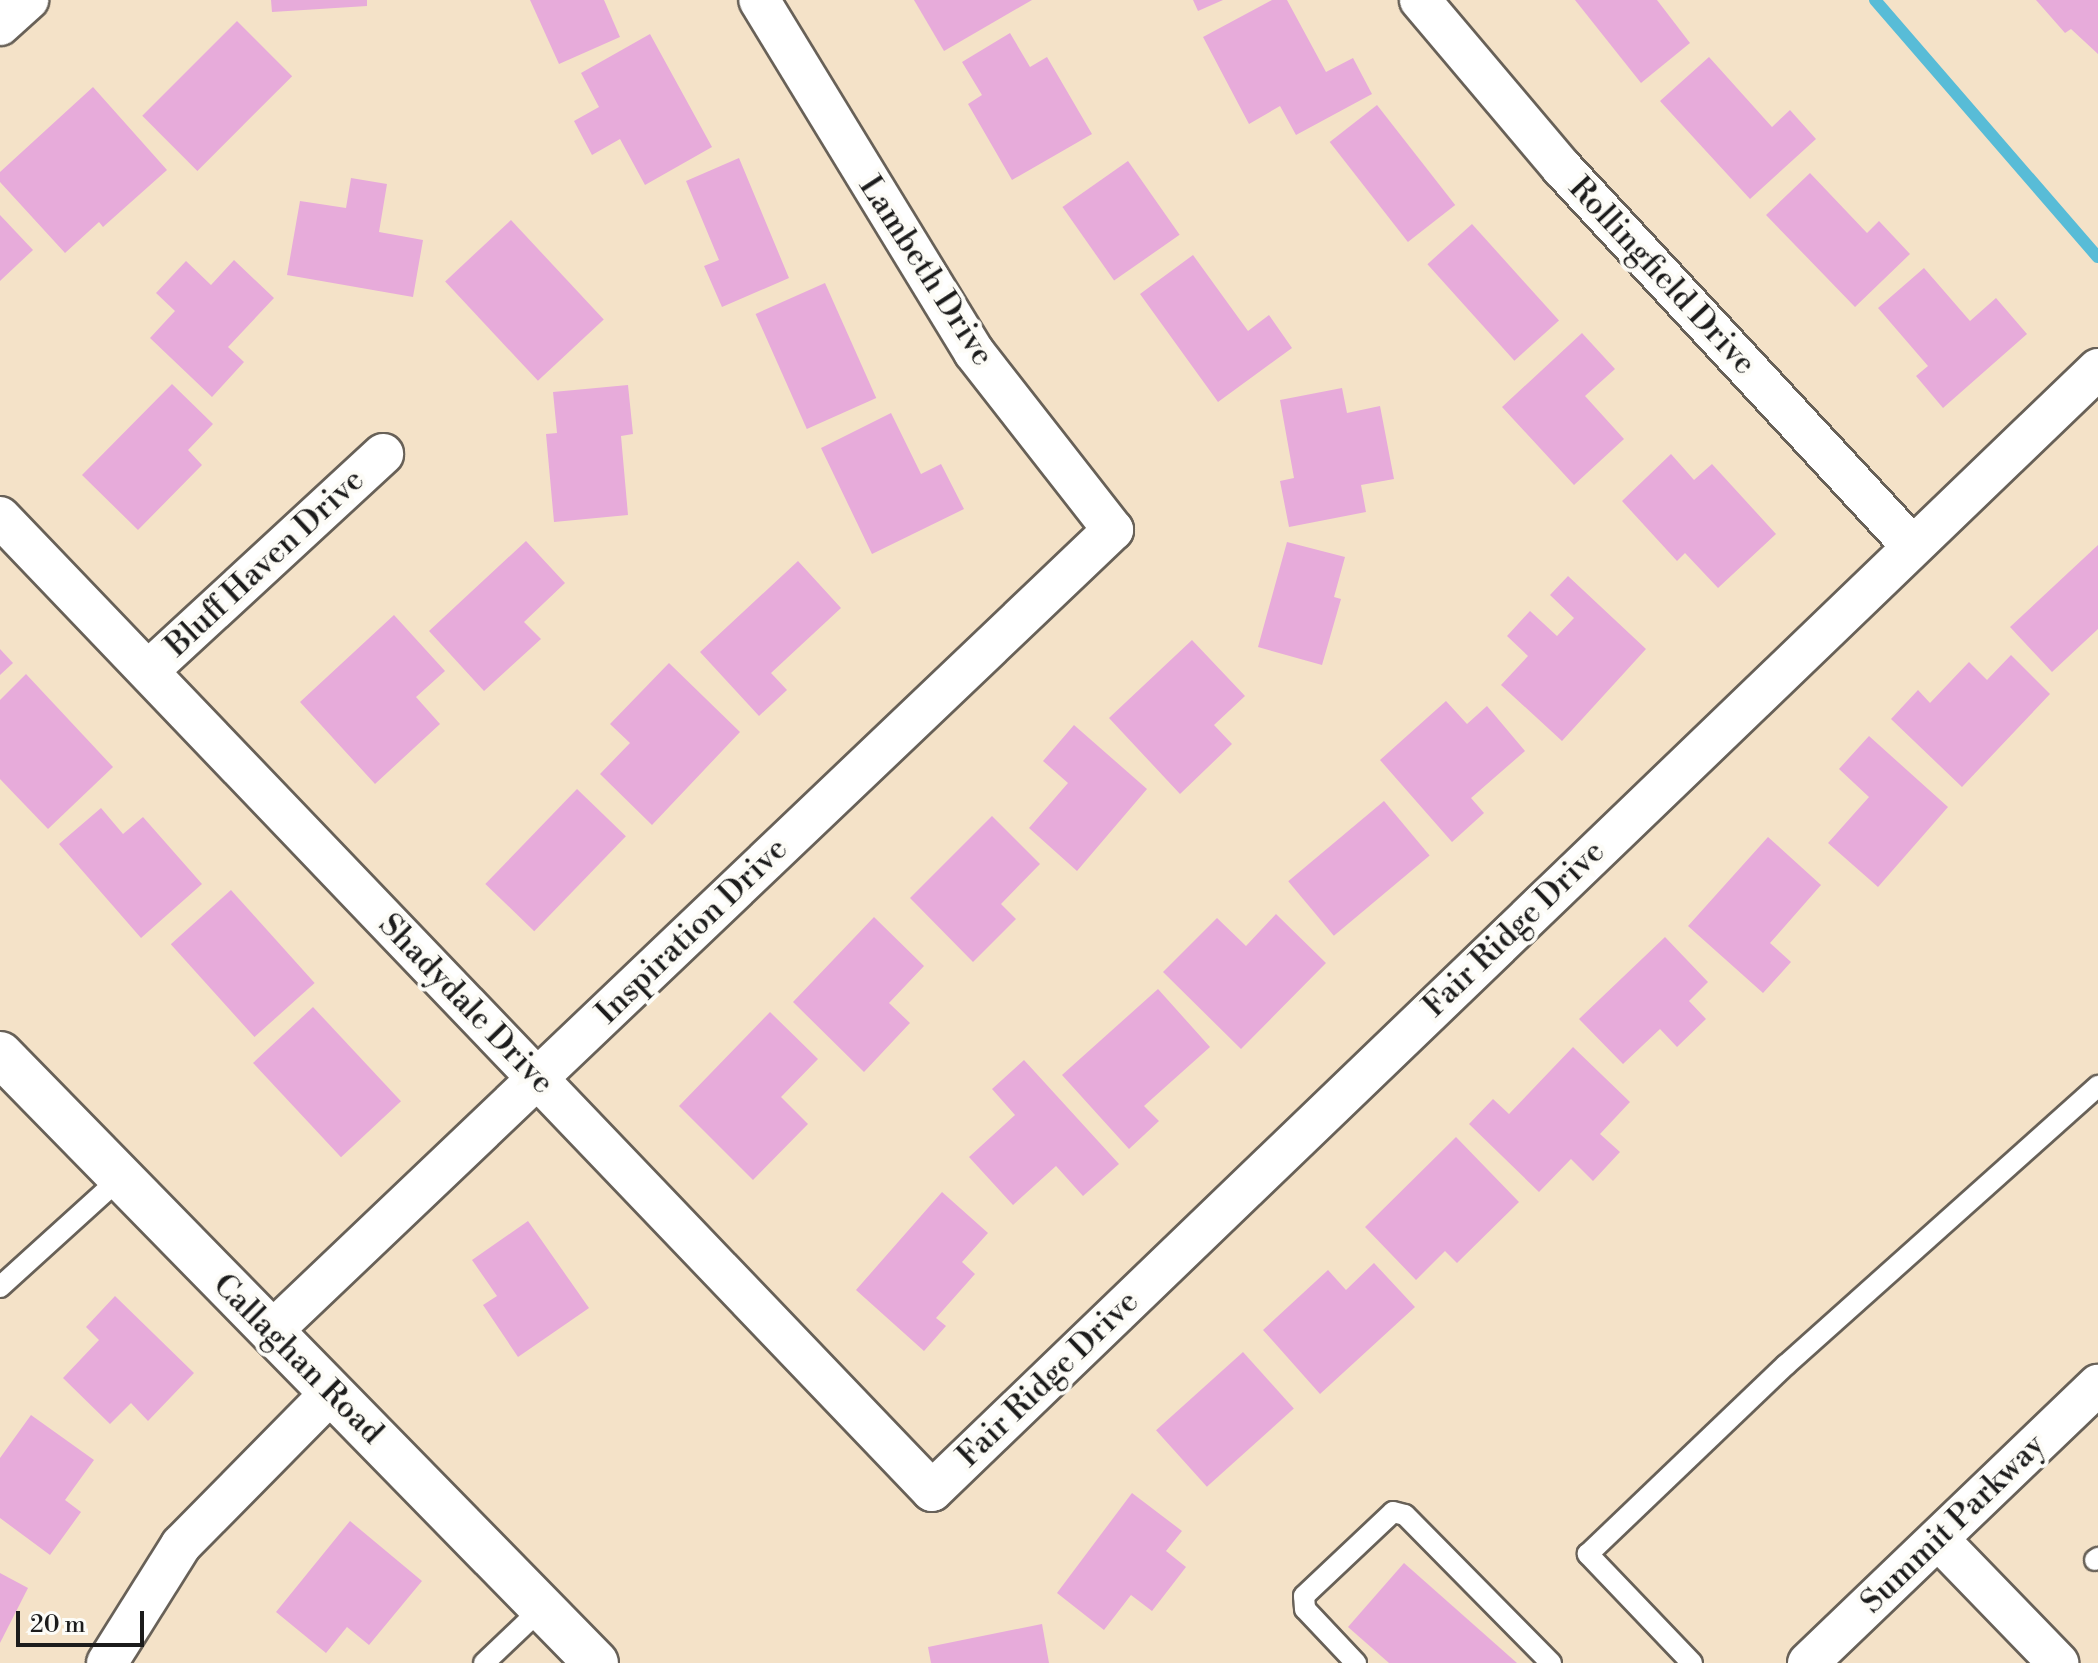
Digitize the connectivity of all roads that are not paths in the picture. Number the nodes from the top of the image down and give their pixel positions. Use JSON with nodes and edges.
{"nodes":[{"id":1,"x":28,"y":0,"type":"edge"},
{"id":2,"x":759,"y":0,"type":"edge"},
{"id":3,"x":1420,"y":0,"type":"edge"},
{"id":4,"x":0,"y":25,"type":"edge"},
{"id":5,"x":2098,"y":369,"type":"edge"},
{"id":6,"x":383,"y":454,"type":"dead end"},
{"id":7,"x":0,"y":517,"type":"edge"},
{"id":8,"x":1113,"y":530,"type":"joint"},
{"id":9,"x":1912,"y":546,"type":"junction"},
{"id":10,"x":148,"y":671,"type":"junction"},
{"id":11,"x":0,"y":1054,"type":"edge"},
{"id":12,"x":538,"y":1078,"type":"junction"},
{"id":13,"x":2098,"y":1086,"type":"edge"},
{"id":14,"x":120,"y":1178,"type":"junction"},
{"id":15,"x":0,"y":1287,"type":"edge"},
{"id":16,"x":271,"y":1332,"type":"junction"},
{"id":17,"x":2098,"y":1385,"type":"edge"},
{"id":18,"x":331,"y":1393,"type":"junction"},
{"id":19,"x":932,"y":1491,"type":"joint"},
{"id":20,"x":1938,"y":1539,"type":"junction"},
{"id":21,"x":542,"y":1608,"type":"junction"},
{"id":22,"x":107,"y":1663,"type":"edge"},
{"id":23,"x":484,"y":1663,"type":"edge"},
{"id":24,"x":596,"y":1663,"type":"edge"},
{"id":25,"x":1356,"y":1663,"type":"edge"},
{"id":26,"x":1551,"y":1663,"type":"edge"},
{"id":27,"x":1692,"y":1663,"type":"edge"},
{"id":28,"x":1808,"y":1663,"type":"edge"},
{"id":29,"x":2058,"y":1663,"type":"edge"}],
"edges":[{"from":1,"to":4,"type":"street"},
{"from":2,"to":8,"type":"street","name":"Lambeth Drive"},
{"from":3,"to":9,"type":"street","name":"Rollingfield Drive"},
{"from":5,"to":9,"type":"street","name":"Fair Ridge Drive"},
{"from":6,"to":10,"type":"street","name":"Bluff Haven Drive"},
{"from":7,"to":10,"type":"street","name":"Shadydale Drive"},
{"from":8,"to":12,"type":"street","name":"Inspiration Drive"},
{"from":9,"to":19,"type":"street","name":"Fair Ridge Drive"},
{"from":10,"to":12,"type":"street","name":"Shadydale Drive"},
{"from":11,"to":14,"type":"main road","name":"Callaghan Road"},
{"from":12,"to":16,"type":"street","name":"Inspiration Drive"},
{"from":12,"to":19,"type":"street","name":"Shadydale Drive"},
{"from":13,"to":27,"type":"lane"},
{"from":14,"to":15,"type":"lane"},
{"from":14,"to":16,"type":"main road","name":"Callaghan Road"},
{"from":16,"to":18,"type":"main road","name":"Callaghan Road"},
{"from":17,"to":20,"type":"street","name":"Summit Parkway"},
{"from":18,"to":21,"type":"main road","name":"Callaghan Road"},
{"from":18,"to":22,"type":"street"},
{"from":20,"to":28,"type":"street","name":"Summit Parkway"},
{"from":20,"to":29,"type":"street"},
{"from":21,"to":23,"type":"lane"},
{"from":21,"to":24,"type":"main road","name":"Callaghan Road"},
{"from":25,"to":26,"type":"lane"}]}
